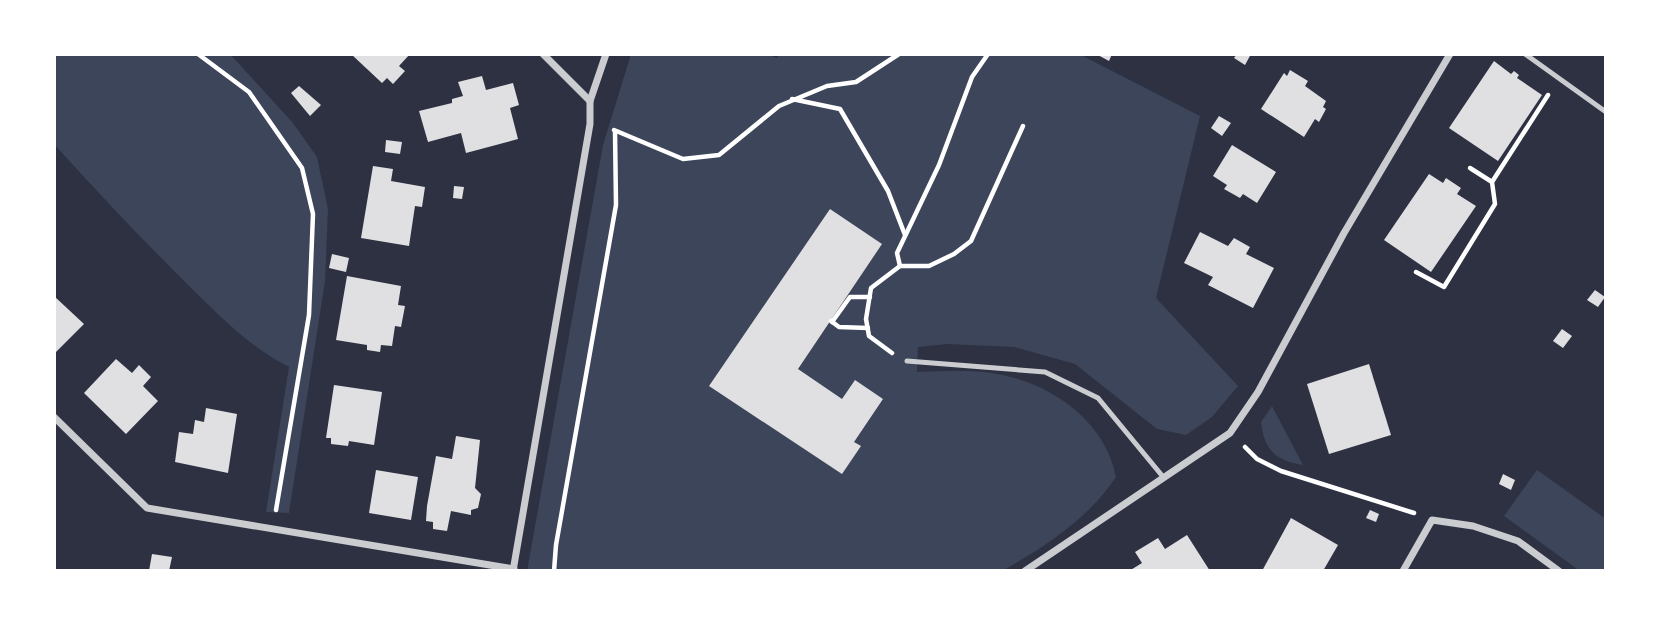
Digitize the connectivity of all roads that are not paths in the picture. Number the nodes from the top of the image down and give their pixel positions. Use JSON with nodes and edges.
{"nodes":[{"id":1,"x":543,"y":54,"type":"edge"},
{"id":2,"x":606,"y":54,"type":"edge"},
{"id":3,"x":1450,"y":54,"type":"edge"},
{"id":4,"x":1525,"y":54,"type":"edge"},
{"id":5,"x":590,"y":101,"type":"junction"},
{"id":6,"x":1606,"y":112,"type":"edge"},
{"id":7,"x":907,"y":360,"type":"road end"},
{"id":8,"x":54,"y":417,"type":"edge"},
{"id":9,"x":1164,"y":478,"type":"junction"},
{"id":10,"x":514,"y":570,"type":"edge"},
{"id":11,"x":1025,"y":571,"type":"edge"},
{"id":12,"x":1403,"y":571,"type":"edge"},
{"id":13,"x":1559,"y":571,"type":"edge"}],
"edges":[{"from":1,"to":5,"type":"street"},
{"from":2,"to":5,"type":"street"},
{"from":3,"to":9,"type":"street"},
{"from":4,"to":6,"type":"lane"},
{"from":5,"to":10,"type":"street"},
{"from":7,"to":9,"type":"lane"},
{"from":8,"to":10,"type":"street"},
{"from":9,"to":11,"type":"street"},
{"from":12,"to":13,"type":"street"}]}
